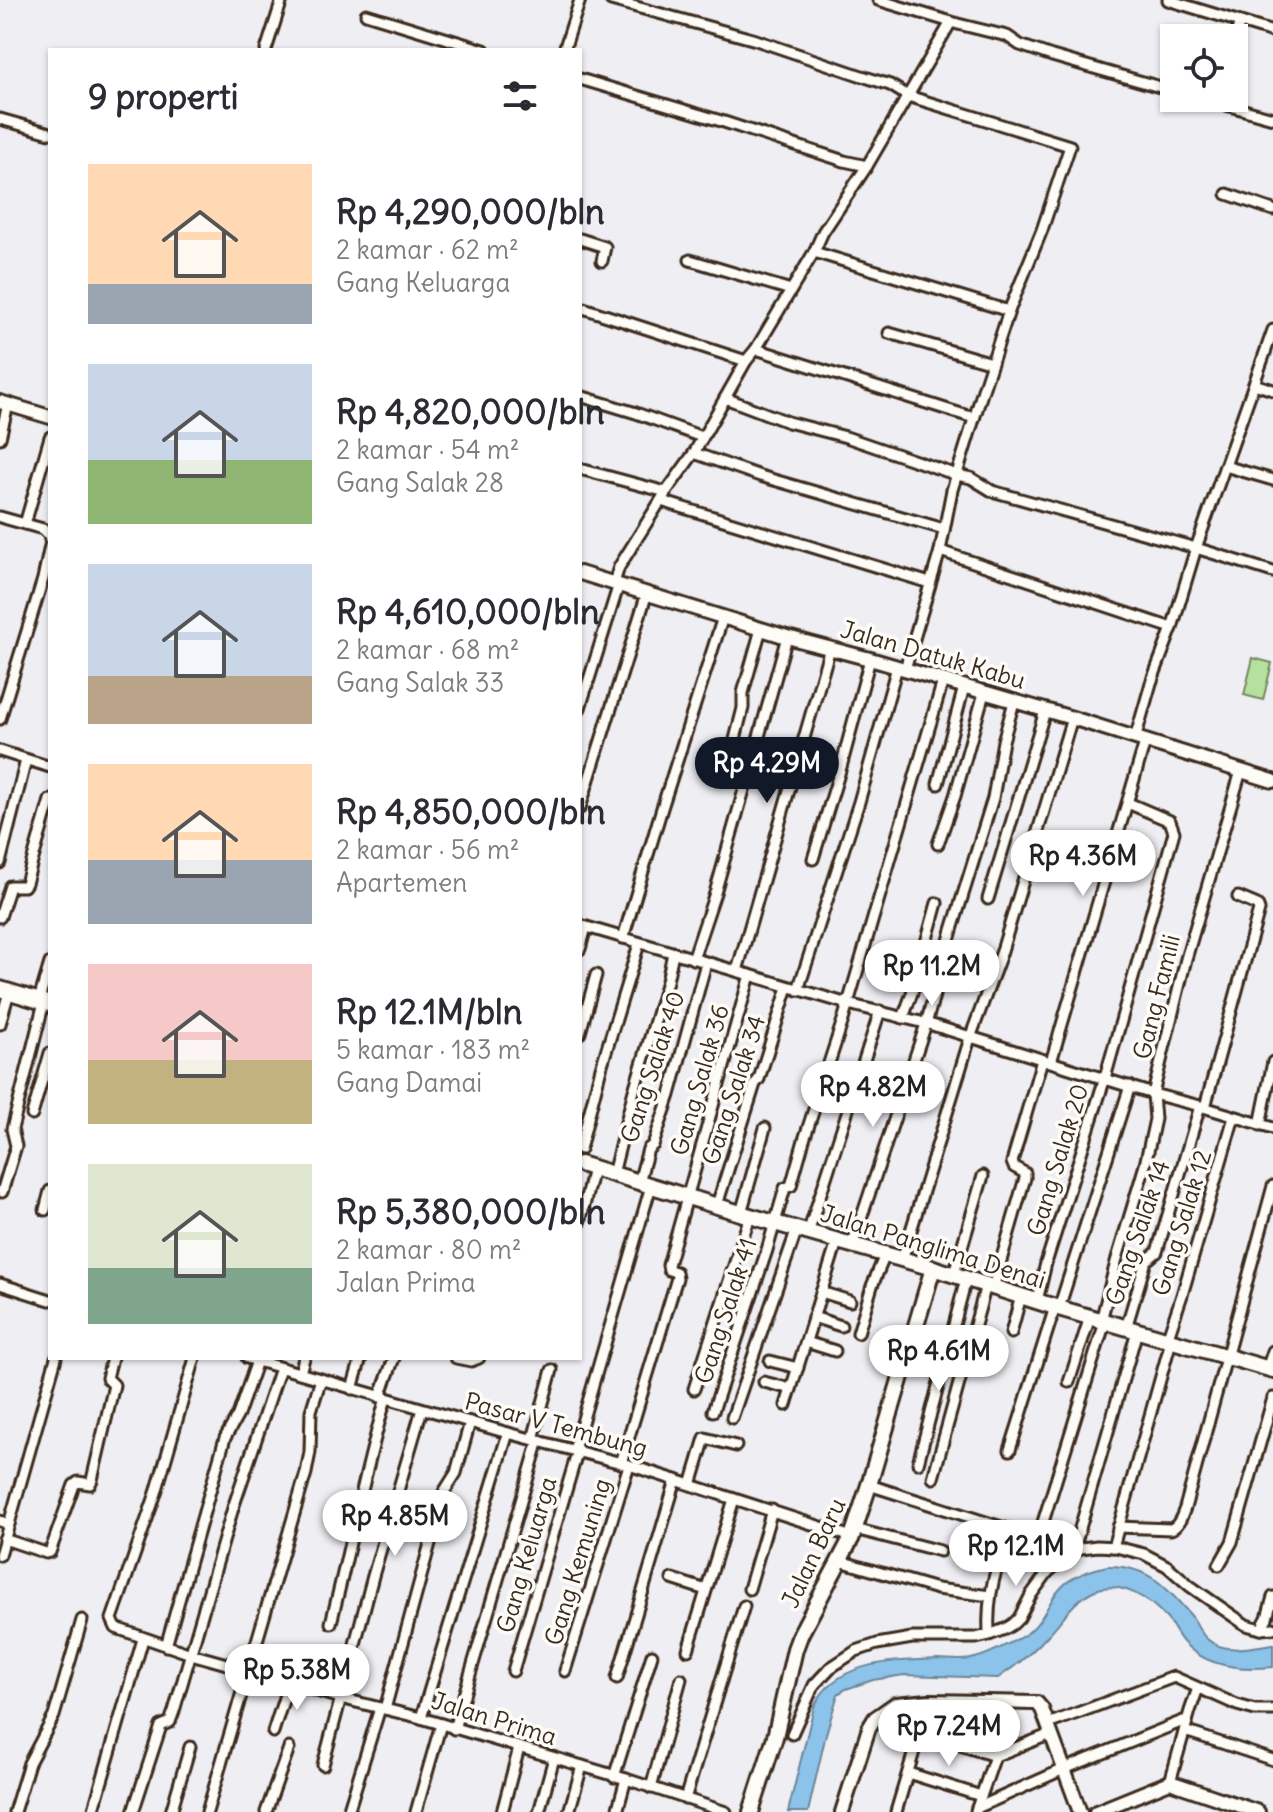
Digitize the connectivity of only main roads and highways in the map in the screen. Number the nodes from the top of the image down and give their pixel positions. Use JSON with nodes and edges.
{"nodes":[{"id":1,"x":5,"y":990,"type":"edge"},
{"id":2,"x":44,"y":1002,"type":"edge"},
{"id":3,"x":587,"y":1166,"type":"edge"},
{"id":4,"x":933,"y":1268,"type":"junction"},
{"id":5,"x":1270,"y":1370,"type":"edge"},
{"id":6,"x":751,"y":1812,"type":"edge"}],
"edges":[{"from":1,"to":2,"type":"main road"},
{"from":3,"to":4,"type":"main road","name":"Jalan Panglima Denai"},
{"from":4,"to":5,"type":"main road","name":"Jalan Panglima Denai"},
{"from":4,"to":6,"type":"main road","name":"Jalan Baru"}]}
